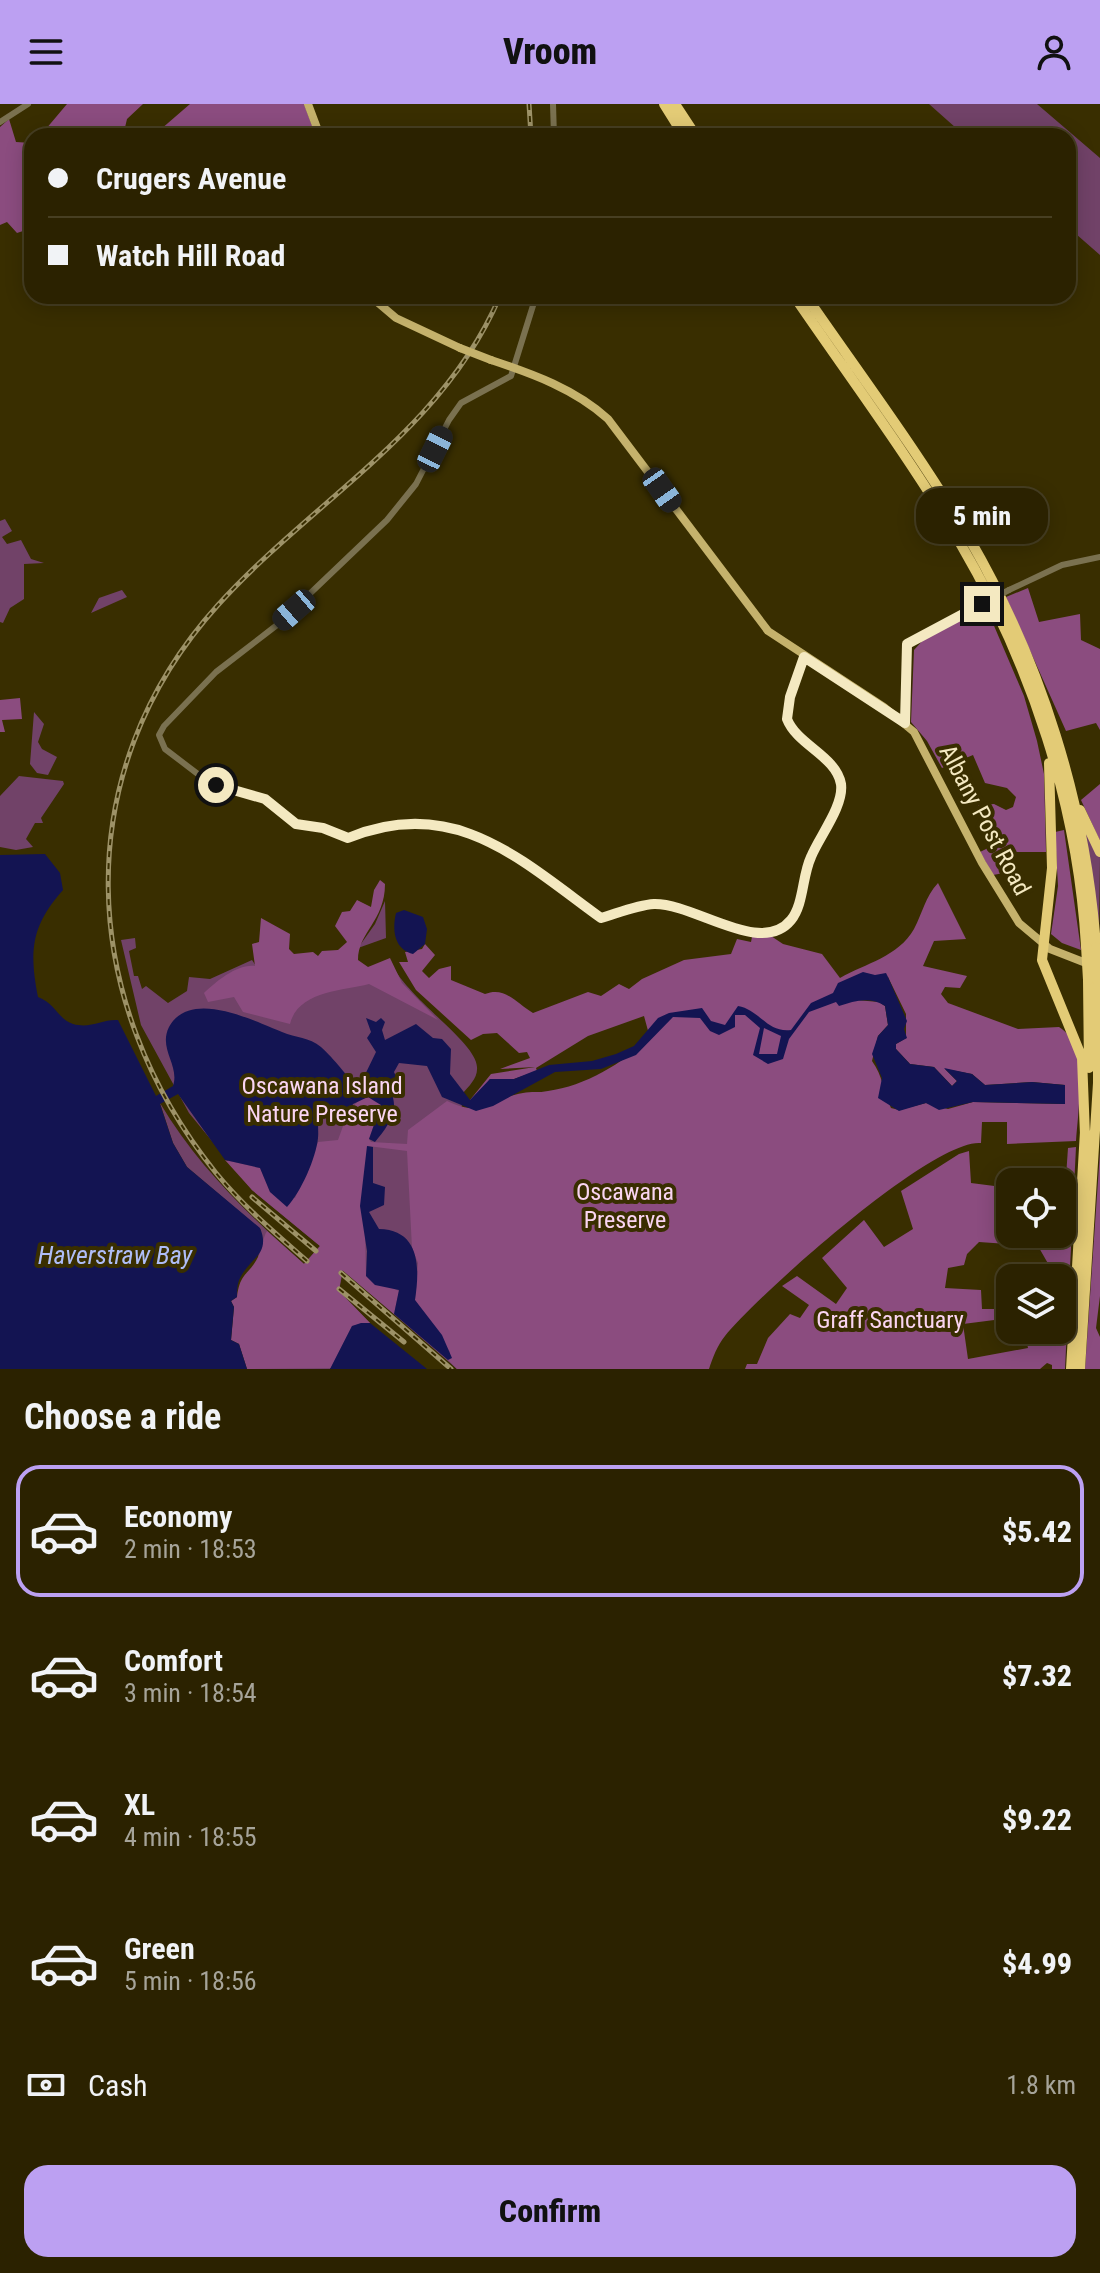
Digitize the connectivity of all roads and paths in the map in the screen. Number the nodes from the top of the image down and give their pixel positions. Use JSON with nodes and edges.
{"nodes":[{"id":1,"x":28,"y":104,"type":"edge"},
{"id":2,"x":308,"y":104,"type":"edge"},
{"id":3,"x":553,"y":104,"type":"edge"},
{"id":4,"x":664,"y":104,"type":"edge"},
{"id":5,"x":675,"y":104,"type":"edge"},
{"id":6,"x":0,"y":122,"type":"edge"},
{"id":7,"x":317,"y":128,"type":"edge"},
{"id":8,"x":554,"y":128,"type":"edge"},
{"id":9,"x":679,"y":128,"type":"edge"},
{"id":10,"x":691,"y":128,"type":"edge"},
{"id":11,"x":379,"y":304,"type":"edge"},
{"id":12,"x":534,"y":304,"type":"edge"},
{"id":13,"x":799,"y":304,"type":"edge"},
{"id":14,"x":811,"y":304,"type":"edge"},
{"id":15,"x":514,"y":367,"type":"junction"},
{"id":16,"x":1100,"y":557,"type":"edge"},
{"id":17,"x":804,"y":657,"type":"junction"},
{"id":18,"x":1033,"y":699,"type":"junction"},
{"id":19,"x":905,"y":723,"type":"junction"},
{"id":20,"x":1060,"y":750,"type":"junction"},
{"id":21,"x":1100,"y":852,"type":"edge"},
{"id":22,"x":1043,"y":945,"type":"junction"},
{"id":23,"x":1091,"y":946,"type":"junction"},
{"id":24,"x":1100,"y":966,"type":"edge"},
{"id":25,"x":1093,"y":981,"type":"edge"},
{"id":26,"x":1100,"y":1091,"type":"edge"},
{"id":27,"x":1090,"y":1134,"type":"junction"},
{"id":28,"x":1089,"y":1148,"type":"junction"},
{"id":29,"x":1071,"y":1369,"type":"edge"},
{"id":30,"x":1080,"y":1369,"type":"edge"}],
"edges":[{"from":1,"to":6,"type":"street"},
{"from":2,"to":7,"type":"main road"},
{"from":3,"to":8,"type":"street"},
{"from":4,"to":9,"type":"highway"},
{"from":5,"to":10,"type":"highway"},
{"from":11,"to":15,"type":"main road","name":"Albany Post Road","bridge":true},
{"from":12,"to":15,"type":"street"},
{"from":13,"to":18,"type":"highway"},
{"from":14,"to":20,"type":"highway"},
{"from":15,"to":17,"type":"main road","name":"Albany Post Road"},
{"from":15,"to":17,"type":"street"},
{"from":16,"to":19,"type":"street","bridge":true},
{"from":17,"to":19,"type":"main road","name":"Albany Post Road"},
{"from":18,"to":22,"type":"highway"},
{"from":18,"to":23,"type":"highway"},
{"from":19,"to":22,"type":"main road","name":"Albany Post Road"},
{"from":20,"to":21,"type":"highway"},
{"from":20,"to":23,"type":"highway"},
{"from":22,"to":24,"type":"main road","name":"Albany Post Road"},
{"from":22,"to":27,"type":"highway"},
{"from":23,"to":25,"type":"highway","bridge":true},
{"from":25,"to":27,"type":"highway"},
{"from":26,"to":27,"type":"highway"},
{"from":27,"to":28,"type":"highway"},
{"from":28,"to":29,"type":"highway"},
{"from":28,"to":30,"type":"highway"}]}
